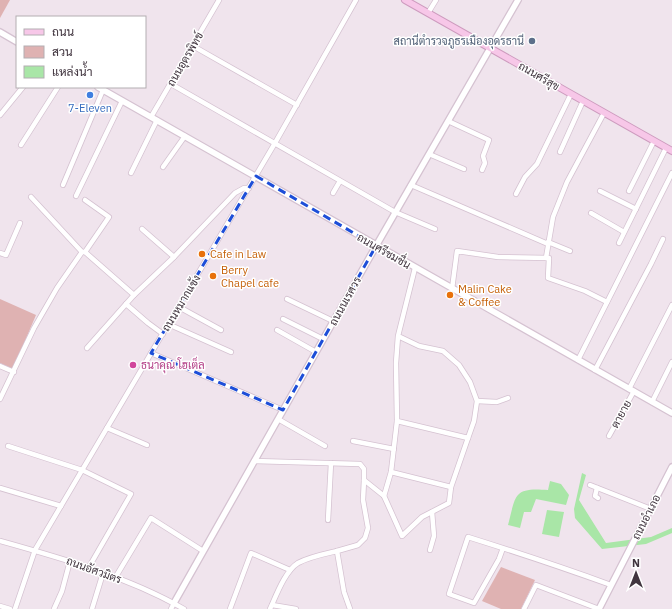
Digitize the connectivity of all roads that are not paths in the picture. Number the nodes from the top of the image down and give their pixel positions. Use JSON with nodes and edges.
{"nodes":[{"id":1,"x":219,"y":0,"type":"edge"},
{"id":2,"x":356,"y":0,"type":"edge"},
{"id":3,"x":405,"y":0,"type":"edge"},
{"id":4,"x":436,"y":0,"type":"edge"},
{"id":5,"x":518,"y":0,"type":"edge"},
{"id":6,"x":428,"y":13,"type":"junction"},
{"id":7,"x":0,"y":32,"type":"edge"},
{"id":8,"x":16,"y":41,"type":"edge"},
{"id":9,"x":193,"y":46,"type":"junction"},
{"id":10,"x":490,"y":48,"type":"junction"},
{"id":11,"x":171,"y":84,"type":"junction"},
{"id":12,"x":22,"y":88,"type":"edge"},
{"id":13,"x":57,"y":88,"type":"edge"},
{"id":14,"x":100,"y":88,"type":"edge"},
{"id":15,"x":103,"y":90,"type":"junction"},
{"id":16,"x":571,"y":94,"type":"junction"},
{"id":17,"x":122,"y":100,"type":"junction"},
{"id":18,"x":583,"y":101,"type":"junction"},
{"id":19,"x":297,"y":105,"type":"junction"},
{"id":20,"x":604,"y":113,"type":"junction"},
{"id":21,"x":0,"y":115,"type":"edge"},
{"id":22,"x":154,"y":119,"type":"junction"},
{"id":23,"x":448,"y":121,"type":"junction"},
{"id":24,"x":185,"y":136,"type":"junction"},
{"id":25,"x":654,"y":141,"type":"junction"},
{"id":26,"x":275,"y":143,"type":"junction"},
{"id":27,"x":21,"y":145,"type":"dead end"},
{"id":28,"x":669,"y":150,"type":"edge"},
{"id":29,"x":560,"y":152,"type":"dead end"},
{"id":30,"x":429,"y":154,"type":"junction"},
{"id":31,"x":163,"y":167,"type":"dead end"},
{"id":32,"x":464,"y":169,"type":"dead end"},
{"id":33,"x":482,"y":170,"type":"dead end"},
{"id":34,"x":131,"y":173,"type":"dead end"},
{"id":35,"x":672,"y":173,"type":"edge"},
{"id":36,"x":256,"y":176,"type":"junction"},
{"id":37,"x":340,"y":181,"type":"junction"},
{"id":38,"x":63,"y":185,"type":"dead end"},
{"id":39,"x":411,"y":185,"type":"junction"},
{"id":40,"x":248,"y":188,"type":"junction"},
{"id":41,"x":600,"y":191,"type":"dead end"},
{"id":42,"x":629,"y":191,"type":"dead end"},
{"id":43,"x":333,"y":193,"type":"dead end"},
{"id":44,"x":516,"y":194,"type":"dead end"},
{"id":45,"x":76,"y":196,"type":"dead end"},
{"id":46,"x":31,"y":197,"type":"dead end"},
{"id":47,"x":85,"y":200,"type":"dead end"},
{"id":48,"x":636,"y":209,"type":"junction"},
{"id":49,"x":395,"y":212,"type":"junction"},
{"id":50,"x":591,"y":213,"type":"dead end"},
{"id":51,"x":20,"y":223,"type":"dead end"},
{"id":52,"x":142,"y":229,"type":"dead end"},
{"id":53,"x":436,"y":229,"type":"dead end"},
{"id":54,"x":624,"y":232,"type":"junction"},
{"id":55,"x":663,"y":239,"type":"dead end"},
{"id":56,"x":548,"y":243,"type":"junction"},
{"id":57,"x":619,"y":243,"type":"dead end"},
{"id":58,"x":376,"y":246,"type":"junction"},
{"id":59,"x":570,"y":251,"type":"dead end"},
{"id":60,"x":84,"y":252,"type":"junction"},
{"id":61,"x":0,"y":253,"type":"edge"},
{"id":62,"x":174,"y":257,"type":"junction"},
{"id":63,"x":546,"y":258,"type":"junction"},
{"id":64,"x":415,"y":268,"type":"junction"},
{"id":65,"x":452,"y":289,"type":"junction"},
{"id":66,"x":134,"y":295,"type":"junction"},
{"id":67,"x":287,"y":299,"type":"dead end"},
{"id":68,"x":607,"y":302,"type":"junction"},
{"id":69,"x":126,"y":304,"type":"junction"},
{"id":70,"x":672,"y":305,"type":"edge"},
{"id":71,"x":178,"y":307,"type":"junction"},
{"id":72,"x":283,"y":318,"type":"dead end"},
{"id":73,"x":333,"y":321,"type":"junction"},
{"id":74,"x":168,"y":324,"type":"junction"},
{"id":75,"x":221,"y":330,"type":"dead end"},
{"id":76,"x":277,"y":330,"type":"dead end"},
{"id":77,"x":163,"y":334,"type":"junction"},
{"id":78,"x":398,"y":336,"type":"junction"},
{"id":79,"x":323,"y":339,"type":"junction"},
{"id":80,"x":87,"y":348,"type":"dead end"},
{"id":81,"x":231,"y":352,"type":"dead end"},
{"id":82,"x":316,"y":352,"type":"junction"},
{"id":83,"x":151,"y":353,"type":"junction"},
{"id":84,"x":578,"y":360,"type":"junction"},
{"id":85,"x":672,"y":362,"type":"edge"},
{"id":86,"x":0,"y":366,"type":"edge"},
{"id":87,"x":596,"y":370,"type":"junction"},
{"id":88,"x":14,"y":372,"type":"junction"},
{"id":89,"x":632,"y":390,"type":"junction"},
{"id":90,"x":508,"y":398,"type":"dead end"},
{"id":91,"x":0,"y":399,"type":"edge"},
{"id":92,"x":477,"y":401,"type":"junction"},
{"id":93,"x":652,"y":402,"type":"junction"},
{"id":94,"x":283,"y":410,"type":"junction"},
{"id":95,"x":672,"y":413,"type":"edge"},
{"id":96,"x":278,"y":419,"type":"junction"},
{"id":97,"x":397,"y":421,"type":"junction"},
{"id":98,"x":107,"y":428,"type":"junction"},
{"id":99,"x":609,"y":436,"type":"dead end"},
{"id":100,"x":468,"y":438,"type":"junction"},
{"id":101,"x":353,"y":441,"type":"dead end"},
{"id":102,"x":147,"y":445,"type":"dead end"},
{"id":103,"x":8,"y":446,"type":"dead end"},
{"id":104,"x":325,"y":446,"type":"dead end"},
{"id":105,"x":394,"y":449,"type":"junction"},
{"id":106,"x":254,"y":461,"type":"junction"},
{"id":107,"x":331,"y":463,"type":"junction"},
{"id":108,"x":672,"y":467,"type":"edge"},
{"id":109,"x":82,"y":470,"type":"junction"},
{"id":110,"x":391,"y":472,"type":"junction"},
{"id":111,"x":364,"y":480,"type":"junction"},
{"id":112,"x":590,"y":485,"type":"dead end"},
{"id":113,"x":451,"y":487,"type":"junction"},
{"id":114,"x":0,"y":488,"type":"edge"},
{"id":115,"x":597,"y":488,"type":"junction"},
{"id":116,"x":384,"y":496,"type":"junction"},
{"id":117,"x":598,"y":498,"type":"dead end"},
{"id":118,"x":61,"y":506,"type":"junction"},
{"id":119,"x":650,"y":509,"type":"junction"},
{"id":120,"x":432,"y":512,"type":"junction"},
{"id":121,"x":328,"y":520,"type":"dead end"},
{"id":122,"x":0,"y":541,"type":"edge"},
{"id":123,"x":503,"y":548,"type":"junction"},
{"id":124,"x":35,"y":550,"type":"junction"},
{"id":125,"x":430,"y":550,"type":"dead end"},
{"id":126,"x":203,"y":551,"type":"junction"},
{"id":127,"x":337,"y":551,"type":"junction"},
{"id":128,"x":70,"y":561,"type":"junction"},
{"id":129,"x":89,"y":567,"type":"junction"},
{"id":130,"x":290,"y":570,"type":"junction"},
{"id":131,"x":103,"y":573,"type":"junction"},
{"id":132,"x":115,"y":578,"type":"junction"},
{"id":133,"x":611,"y":585,"type":"junction"},
{"id":134,"x":174,"y":603,"type":"junction"},
{"id":135,"x":0,"y":606,"type":"edge"},
{"id":136,"x":271,"y":607,"type":"edge"},
{"id":137,"x":10,"y":609,"type":"edge"},
{"id":138,"x":15,"y":609,"type":"edge"},
{"id":139,"x":54,"y":609,"type":"edge"},
{"id":140,"x":92,"y":609,"type":"edge"},
{"id":141,"x":171,"y":609,"type":"edge"},
{"id":142,"x":184,"y":609,"type":"edge"},
{"id":143,"x":230,"y":609,"type":"edge"},
{"id":144,"x":296,"y":609,"type":"edge"},
{"id":145,"x":350,"y":609,"type":"edge"},
{"id":146,"x":524,"y":609,"type":"edge"},
{"id":147,"x":599,"y":609,"type":"edge"}],
"edges":[{"from":1,"to":9,"type":"street","name":"ถนนอุดรพิทข์"},
{"from":2,"to":19,"type":"street","name":"ถนนหมากแข้ง"},
{"from":3,"to":6,"type":"main road","name":"ถนนศรีสุข"},
{"from":4,"to":6,"type":"street"},
{"from":5,"to":10,"type":"street","name":"ถนนนเรศวร"},
{"from":6,"to":10,"type":"main road","name":"ถนนศรีสุข"},
{"from":7,"to":8,"type":"street"},
{"from":9,"to":11,"type":"street","name":"ถนนอุดรพิทข์"},
{"from":9,"to":19,"type":"street"},
{"from":10,"to":16,"type":"main road","name":"ถนนศรีสุข"},
{"from":10,"to":23,"type":"street","name":"ถนนนเรศวร"},
{"from":11,"to":22,"type":"street","name":"ถนนอุดรพิทข์"},
{"from":11,"to":26,"type":"street"},
{"from":12,"to":21,"type":"street"},
{"from":13,"to":27,"type":"street"},
{"from":14,"to":15,"type":"street","name":"ถนนศรีชมชื่น"},
{"from":15,"to":17,"type":"street","name":"ถนนศรีชมชื่น"},
{"from":15,"to":38,"type":"street"},
{"from":16,"to":18,"type":"main road","name":"ถนนศรีสุข"},
{"from":16,"to":44,"type":"street"},
{"from":17,"to":22,"type":"street","name":"ถนนศรีชมชื่น"},
{"from":17,"to":45,"type":"street"},
{"from":18,"to":20,"type":"main road","name":"ถนนศรีสุข"},
{"from":18,"to":29,"type":"street"},
{"from":19,"to":26,"type":"street","name":"ถนนหมากแข้ง"},
{"from":20,"to":25,"type":"main road","name":"ถนนศรีสุข"},
{"from":20,"to":56,"type":"street"},
{"from":22,"to":24,"type":"street","name":"ถนนศรีชมชื่น"},
{"from":22,"to":34,"type":"street","name":"ถนนอุดรพิทข์"},
{"from":23,"to":30,"type":"street","name":"ถนนนเรศวร"},
{"from":23,"to":33,"type":"street"},
{"from":24,"to":31,"type":"street"},
{"from":24,"to":36,"type":"street","name":"ถนนศรีชมชื่น"},
{"from":25,"to":28,"type":"main road","name":"ถนนศรีสุข"},
{"from":25,"to":42,"type":"street"},
{"from":26,"to":36,"type":"street","name":"ถนนหมากแข้ง"},
{"from":26,"to":37,"type":"street"},
{"from":28,"to":48,"type":"street"},
{"from":30,"to":32,"type":"street"},
{"from":30,"to":39,"type":"street","name":"ถนนนเรศวร"},
{"from":35,"to":68,"type":"street"},
{"from":36,"to":40,"type":"street","name":"ถนนหมากแข้ง"},
{"from":36,"to":58,"type":"street","name":"ถนนศรีชมชื่น"},
{"from":37,"to":43,"type":"street"},
{"from":37,"to":49,"type":"street"},
{"from":39,"to":49,"type":"street","name":"ถนนนเรศวร"},
{"from":39,"to":56,"type":"street"},
{"from":40,"to":62,"type":"street"},
{"from":40,"to":71,"type":"street","name":"ถนนหมากแข้ง"},
{"from":41,"to":48,"type":"street"},
{"from":46,"to":60,"type":"street"},
{"from":47,"to":60,"type":"street"},
{"from":48,"to":54,"type":"street"},
{"from":49,"to":53,"type":"street"},
{"from":49,"to":58,"type":"street","name":"ถนนนเรศวร"},
{"from":50,"to":54,"type":"street"},
{"from":51,"to":61,"type":"street"},
{"from":52,"to":62,"type":"street"},
{"from":54,"to":57,"type":"street"},
{"from":55,"to":87,"type":"street"},
{"from":56,"to":59,"type":"street"},
{"from":56,"to":63,"type":"street"},
{"from":58,"to":64,"type":"street","name":"ถนนศรีชมชื่น"},
{"from":58,"to":73,"type":"street","name":"ถนนนเรศวร"},
{"from":60,"to":66,"type":"street"},
{"from":60,"to":88,"type":"street"},
{"from":62,"to":66,"type":"street"},
{"from":63,"to":65,"type":"street"},
{"from":63,"to":68,"type":"street"},
{"from":64,"to":65,"type":"street","name":"ถนนศรีชมชื่น"},
{"from":64,"to":78,"type":"street"},
{"from":65,"to":84,"type":"street","name":"ถนนศรีชมชื่น"},
{"from":66,"to":69,"type":"street"},
{"from":67,"to":73,"type":"street"},
{"from":68,"to":84,"type":"street"},
{"from":69,"to":77,"type":"street"},
{"from":69,"to":80,"type":"street"},
{"from":70,"to":89,"type":"street","name":"ตายาย"},
{"from":71,"to":74,"type":"street","name":"ถนนหมากแข้ง"},
{"from":71,"to":75,"type":"street"},
{"from":72,"to":79,"type":"street"},
{"from":73,"to":79,"type":"street","name":"ถนนนเรศวร"},
{"from":74,"to":77,"type":"street","name":"ถนนหมากแข้ง"},
{"from":74,"to":81,"type":"street"},
{"from":76,"to":82,"type":"street"},
{"from":77,"to":83,"type":"street","name":"ถนนหมากแข้ง"},
{"from":78,"to":92,"type":"street"},
{"from":78,"to":97,"type":"street"},
{"from":79,"to":82,"type":"street","name":"ถนนนเรศวร"},
{"from":82,"to":94,"type":"street","name":"ถนนนเรศวร"},
{"from":83,"to":94,"type":"street"},
{"from":83,"to":98,"type":"street","name":"ถนนหมากแข้ง"},
{"from":84,"to":87,"type":"street","name":"ถนนศรีชมชื่น"},
{"from":85,"to":93,"type":"street"},
{"from":86,"to":88,"type":"street"},
{"from":87,"to":89,"type":"street","name":"ถนนศรีชมชื่น"},
{"from":88,"to":91,"type":"street"},
{"from":89,"to":93,"type":"street","name":"ถนนศรีชมชื่น"},
{"from":89,"to":99,"type":"street","name":"ตายาย"},
{"from":90,"to":92,"type":"street"},
{"from":92,"to":100,"type":"street"},
{"from":93,"to":95,"type":"street","name":"ถนนศรีชมชื่น"},
{"from":94,"to":96,"type":"street","name":"ถนนนเรศวร"},
{"from":96,"to":104,"type":"street"},
{"from":96,"to":106,"type":"street","name":"ถนนนเรศวร"},
{"from":97,"to":100,"type":"street"},
{"from":97,"to":105,"type":"street"},
{"from":98,"to":102,"type":"street"},
{"from":98,"to":109,"type":"street","name":"ถนนหมากแข้ง"},
{"from":100,"to":113,"type":"street"},
{"from":101,"to":105,"type":"street"},
{"from":103,"to":109,"type":"street"},
{"from":105,"to":110,"type":"street"},
{"from":106,"to":107,"type":"street"},
{"from":106,"to":126,"type":"street","name":"ถนนนเรศวร"},
{"from":107,"to":111,"type":"street"},
{"from":107,"to":121,"type":"street"},
{"from":108,"to":119,"type":"street","name":"ถนนอำเภอ"},
{"from":109,"to":118,"type":"street","name":"ถนนหมากแข้ง"},
{"from":109,"to":129,"type":"street"},
{"from":110,"to":113,"type":"street"},
{"from":110,"to":116,"type":"street"},
{"from":111,"to":116,"type":"street"},
{"from":111,"to":127,"type":"street"},
{"from":112,"to":115,"type":"street"},
{"from":113,"to":120,"type":"street"},
{"from":114,"to":118,"type":"street"},
{"from":115,"to":117,"type":"street"},
{"from":115,"to":119,"type":"street"},
{"from":116,"to":120,"type":"street"},
{"from":118,"to":124,"type":"street","name":"ถนนหมากแข้ง"},
{"from":119,"to":133,"type":"street","name":"ถนนอำเภอ"},
{"from":120,"to":125,"type":"street"},
{"from":122,"to":124,"type":"street","name":"ถนนอัศวมิตร"},
{"from":123,"to":123,"type":"street"},
{"from":123,"to":133,"type":"street"},
{"from":124,"to":128,"type":"street","name":"ถนนอัศวมิตร"},
{"from":124,"to":138,"type":"street","name":"ถนนหมากแข้ง"},
{"from":126,"to":132,"type":"street"},
{"from":126,"to":134,"type":"street","name":"ถนนนเรศวร"},
{"from":127,"to":130,"type":"street"},
{"from":127,"to":145,"type":"street"},
{"from":128,"to":129,"type":"street","name":"ถนนอัศวมิตร"},
{"from":128,"to":139,"type":"street"},
{"from":129,"to":131,"type":"street","name":"ถนนอัศวมิตร"},
{"from":130,"to":136,"type":"street"},
{"from":130,"to":143,"type":"street"},
{"from":131,"to":132,"type":"street","name":"ถนนอัศวมิตร"},
{"from":131,"to":140,"type":"street"},
{"from":132,"to":134,"type":"street","name":"ถนนอัศวมิตร"},
{"from":133,"to":147,"type":"street","name":"ถนนอำเภอ"},
{"from":134,"to":141,"type":"street"},
{"from":134,"to":142,"type":"street","name":"ถนนอัศวมิตร"},
{"from":135,"to":137,"type":"street"},
{"from":136,"to":144,"type":"street"},
{"from":146,"to":147,"type":"street"}]}
